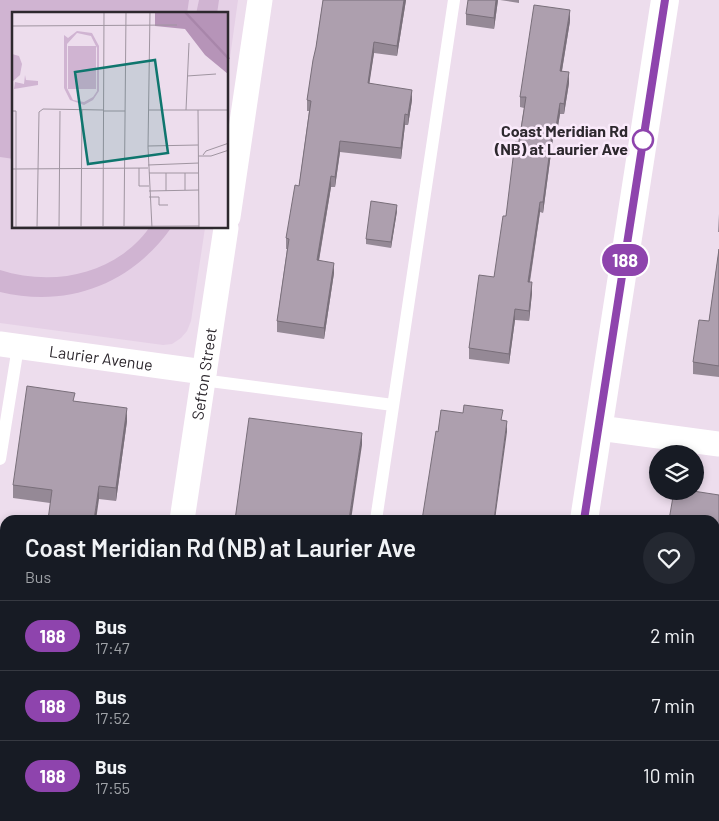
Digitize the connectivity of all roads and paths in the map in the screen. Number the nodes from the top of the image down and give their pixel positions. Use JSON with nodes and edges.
{"nodes":[{"id":1,"x":260,"y":0,"type":"edge"},
{"id":2,"x":454,"y":0,"type":"edge"},
{"id":3,"x":665,"y":0,"type":"edge"},
{"id":4,"x":229,"y":210,"type":"edge"},
{"id":5,"x":226,"y":229,"type":"edge"},
{"id":6,"x":9,"y":346,"type":"edge"},
{"id":7,"x":203,"y":376,"type":"junction"},
{"id":8,"x":393,"y":405,"type":"junction"},
{"id":9,"x":599,"y":428,"type":"junction"},
{"id":10,"x":719,"y":444,"type":"edge"},
{"id":11,"x":0,"y":459,"type":"edge"},
{"id":12,"x":183,"y":515,"type":"edge"},
{"id":13,"x":377,"y":515,"type":"edge"},
{"id":14,"x":585,"y":515,"type":"edge"}],
"edges":[{"from":1,"to":4,"type":"street"},
{"from":2,"to":8,"type":"lane"},
{"from":3,"to":9,"type":"main road"},
{"from":5,"to":7,"type":"street","name":"Sefton Street"},
{"from":6,"to":7,"type":"street","name":"Laurier Avenue"},
{"from":6,"to":11,"type":"lane"},
{"from":7,"to":8,"type":"lane"},
{"from":7,"to":12,"type":"street","name":"Sefton Street"},
{"from":8,"to":13,"type":"lane"},
{"from":9,"to":10,"type":"street"},
{"from":9,"to":14,"type":"main road"}]}
